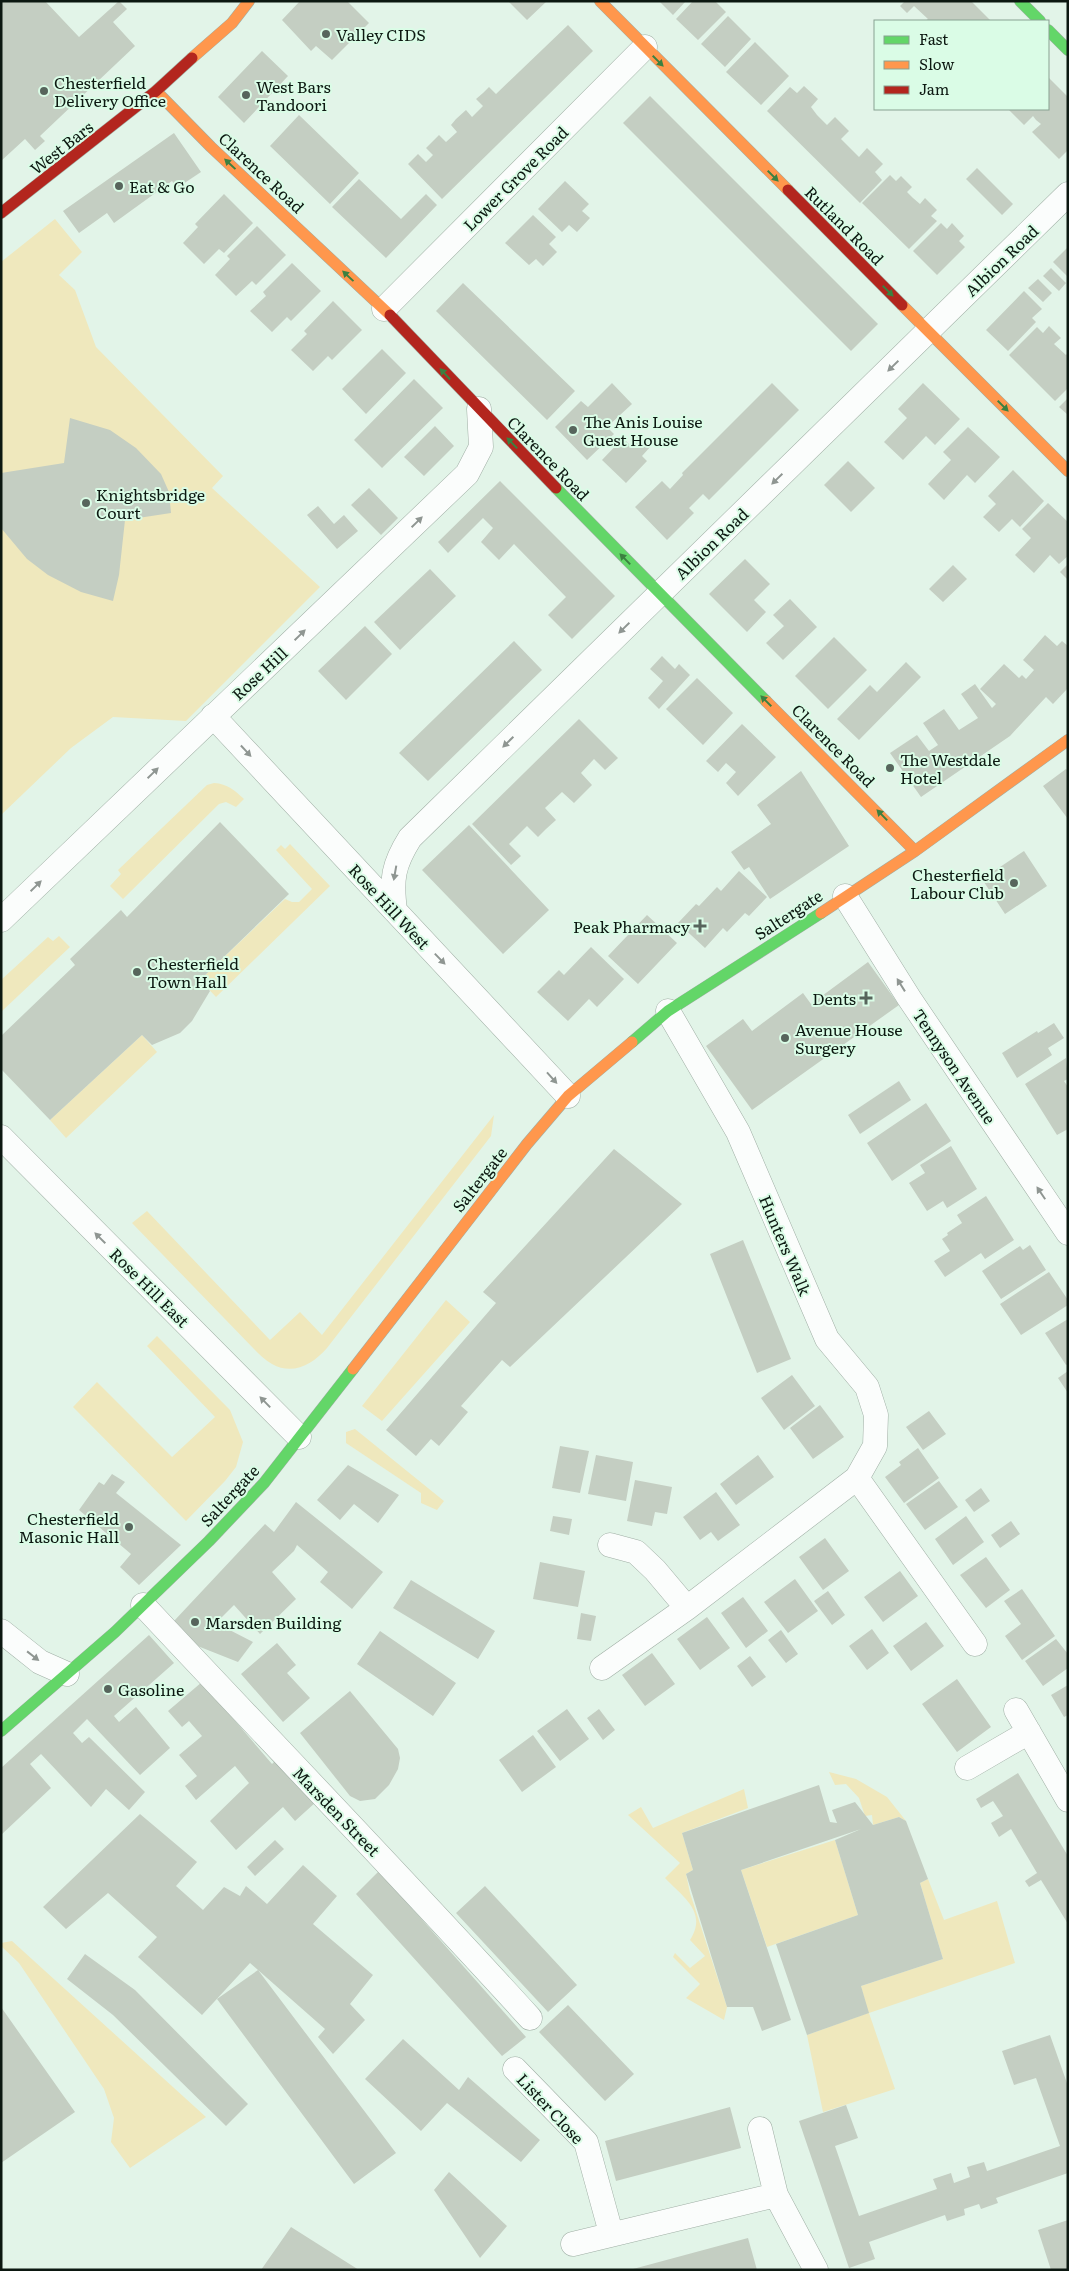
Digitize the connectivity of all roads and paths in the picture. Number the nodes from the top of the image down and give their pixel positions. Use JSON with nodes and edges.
{"nodes":[{"id":1,"x":249,"y":1,"type":"edge"},
{"id":2,"x":600,"y":1,"type":"edge"},
{"id":3,"x":1020,"y":1,"type":"edge"},
{"id":4,"x":1039,"y":20,"type":"edge"},
{"id":5,"x":1049,"y":31,"type":"edge"},
{"id":6,"x":645,"y":47,"type":"junction"},
{"id":7,"x":1068,"y":50,"type":"edge"},
{"id":8,"x":156,"y":91,"type":"junction"},
{"id":9,"x":1068,"y":194,"type":"edge"},
{"id":10,"x":1,"y":214,"type":"edge"},
{"id":11,"x":384,"y":309,"type":"junction"},
{"id":12,"x":928,"y":332,"type":"junction"},
{"id":13,"x":479,"y":409,"type":"junction"},
{"id":14,"x":1068,"y":471,"type":"edge"},
{"id":15,"x":659,"y":594,"type":"junction"},
{"id":16,"x":213,"y":716,"type":"junction"},
{"id":17,"x":1068,"y":740,"type":"edge"},
{"id":18,"x":915,"y":850,"type":"junction"},
{"id":19,"x":845,"y":896,"type":"junction"},
{"id":20,"x":395,"y":911,"type":"junction"},
{"id":21,"x":1,"y":920,"type":"edge"},
{"id":22,"x":668,"y":1011,"type":"junction"},
{"id":23,"x":568,"y":1096,"type":"junction"},
{"id":24,"x":1,"y":1137,"type":"edge"},
{"id":25,"x":1068,"y":1233,"type":"edge"},
{"id":26,"x":299,"y":1437,"type":"junction"},
{"id":27,"x":857,"y":1478,"type":"junction"},
{"id":28,"x":610,"y":1545,"type":"dead end"},
{"id":29,"x":144,"y":1605,"type":"junction"},
{"id":30,"x":687,"y":1608,"type":"junction"},
{"id":31,"x":1,"y":1631,"type":"edge"},
{"id":32,"x":975,"y":1644,"type":"dead end"},
{"id":33,"x":602,"y":1668,"type":"dead end"},
{"id":34,"x":67,"y":1674,"type":"junction"},
{"id":35,"x":1016,"y":1710,"type":"dead end"},
{"id":36,"x":1,"y":1731,"type":"edge"},
{"id":37,"x":1029,"y":1732,"type":"junction"},
{"id":38,"x":967,"y":1768,"type":"dead end"},
{"id":39,"x":1068,"y":1800,"type":"edge"},
{"id":40,"x":530,"y":2018,"type":"dead end"},
{"id":41,"x":515,"y":2069,"type":"dead end"},
{"id":42,"x":760,"y":2129,"type":"dead end"},
{"id":43,"x":776,"y":2194,"type":"junction"},
{"id":44,"x":611,"y":2233,"type":"junction"},
{"id":45,"x":573,"y":2244,"type":"dead end"},
{"id":46,"x":816,"y":2270,"type":"edge"}],
"edges":[{"from":1,"to":8,"type":"street","name":"West Bars"},
{"from":2,"to":6,"type":"street","name":"Rutland Road"},
{"from":3,"to":4,"type":"street"},
{"from":5,"to":7,"type":"street"},
{"from":6,"to":11,"type":"street","name":"Lower Grove Road"},
{"from":6,"to":12,"type":"street","name":"Rutland Road","one_way":true},
{"from":8,"to":10,"type":"street","name":"West Bars"},
{"from":11,"to":8,"type":"street","name":"Clarence Road","one_way":true},
{"from":9,"to":12,"type":"street","name":"Albion Road"},
{"from":13,"to":11,"type":"street","name":"Clarence Road","one_way":true},
{"from":12,"to":14,"type":"street","name":"Rutland Road","one_way":true},
{"from":12,"to":15,"type":"street","name":"Albion Road","one_way":true},
{"from":15,"to":13,"type":"street","name":"Clarence Road","one_way":true},
{"from":16,"to":13,"type":"street","name":"Rose Hill","one_way":true},
{"from":18,"to":15,"type":"street","name":"Clarence Road","one_way":true},
{"from":15,"to":20,"type":"street","name":"Albion Road","one_way":true},
{"from":16,"to":20,"type":"street","name":"Rose Hill West","one_way":true},
{"from":21,"to":16,"type":"street","name":"Rose Hill","one_way":true},
{"from":17,"to":18,"type":"street","name":"Saltergate"},
{"from":18,"to":19,"type":"street","name":"Saltergate"},
{"from":19,"to":22,"type":"street","name":"Saltergate"},
{"from":25,"to":19,"type":"street","name":"Tennyson Avenue","one_way":true},
{"from":20,"to":23,"type":"street","name":"Rose Hill West","one_way":true},
{"from":22,"to":23,"type":"street","name":"Saltergate"},
{"from":22,"to":27,"type":"street","name":"Hunters Walk"},
{"from":23,"to":26,"type":"street","name":"Saltergate"},
{"from":26,"to":24,"type":"street","name":"Rose Hill East","one_way":true},
{"from":26,"to":29,"type":"street","name":"Saltergate"},
{"from":27,"to":30,"type":"street","name":"Hunters Walk"},
{"from":27,"to":32,"type":"street"},
{"from":28,"to":30,"type":"street"},
{"from":29,"to":34,"type":"street","name":"Saltergate"},
{"from":29,"to":40,"type":"street","name":"Marsden Street"},
{"from":30,"to":33,"type":"street","name":"Hunters Walk"},
{"from":31,"to":34,"type":"street","one_way":true},
{"from":34,"to":36,"type":"street","name":"Saltergate"},
{"from":35,"to":37,"type":"street"},
{"from":37,"to":38,"type":"street"},
{"from":37,"to":39,"type":"street"},
{"from":41,"to":44,"type":"street","name":"Lister Close"},
{"from":42,"to":43,"type":"street"},
{"from":43,"to":44,"type":"street"},
{"from":43,"to":46,"type":"street"},
{"from":44,"to":45,"type":"street"}]}
